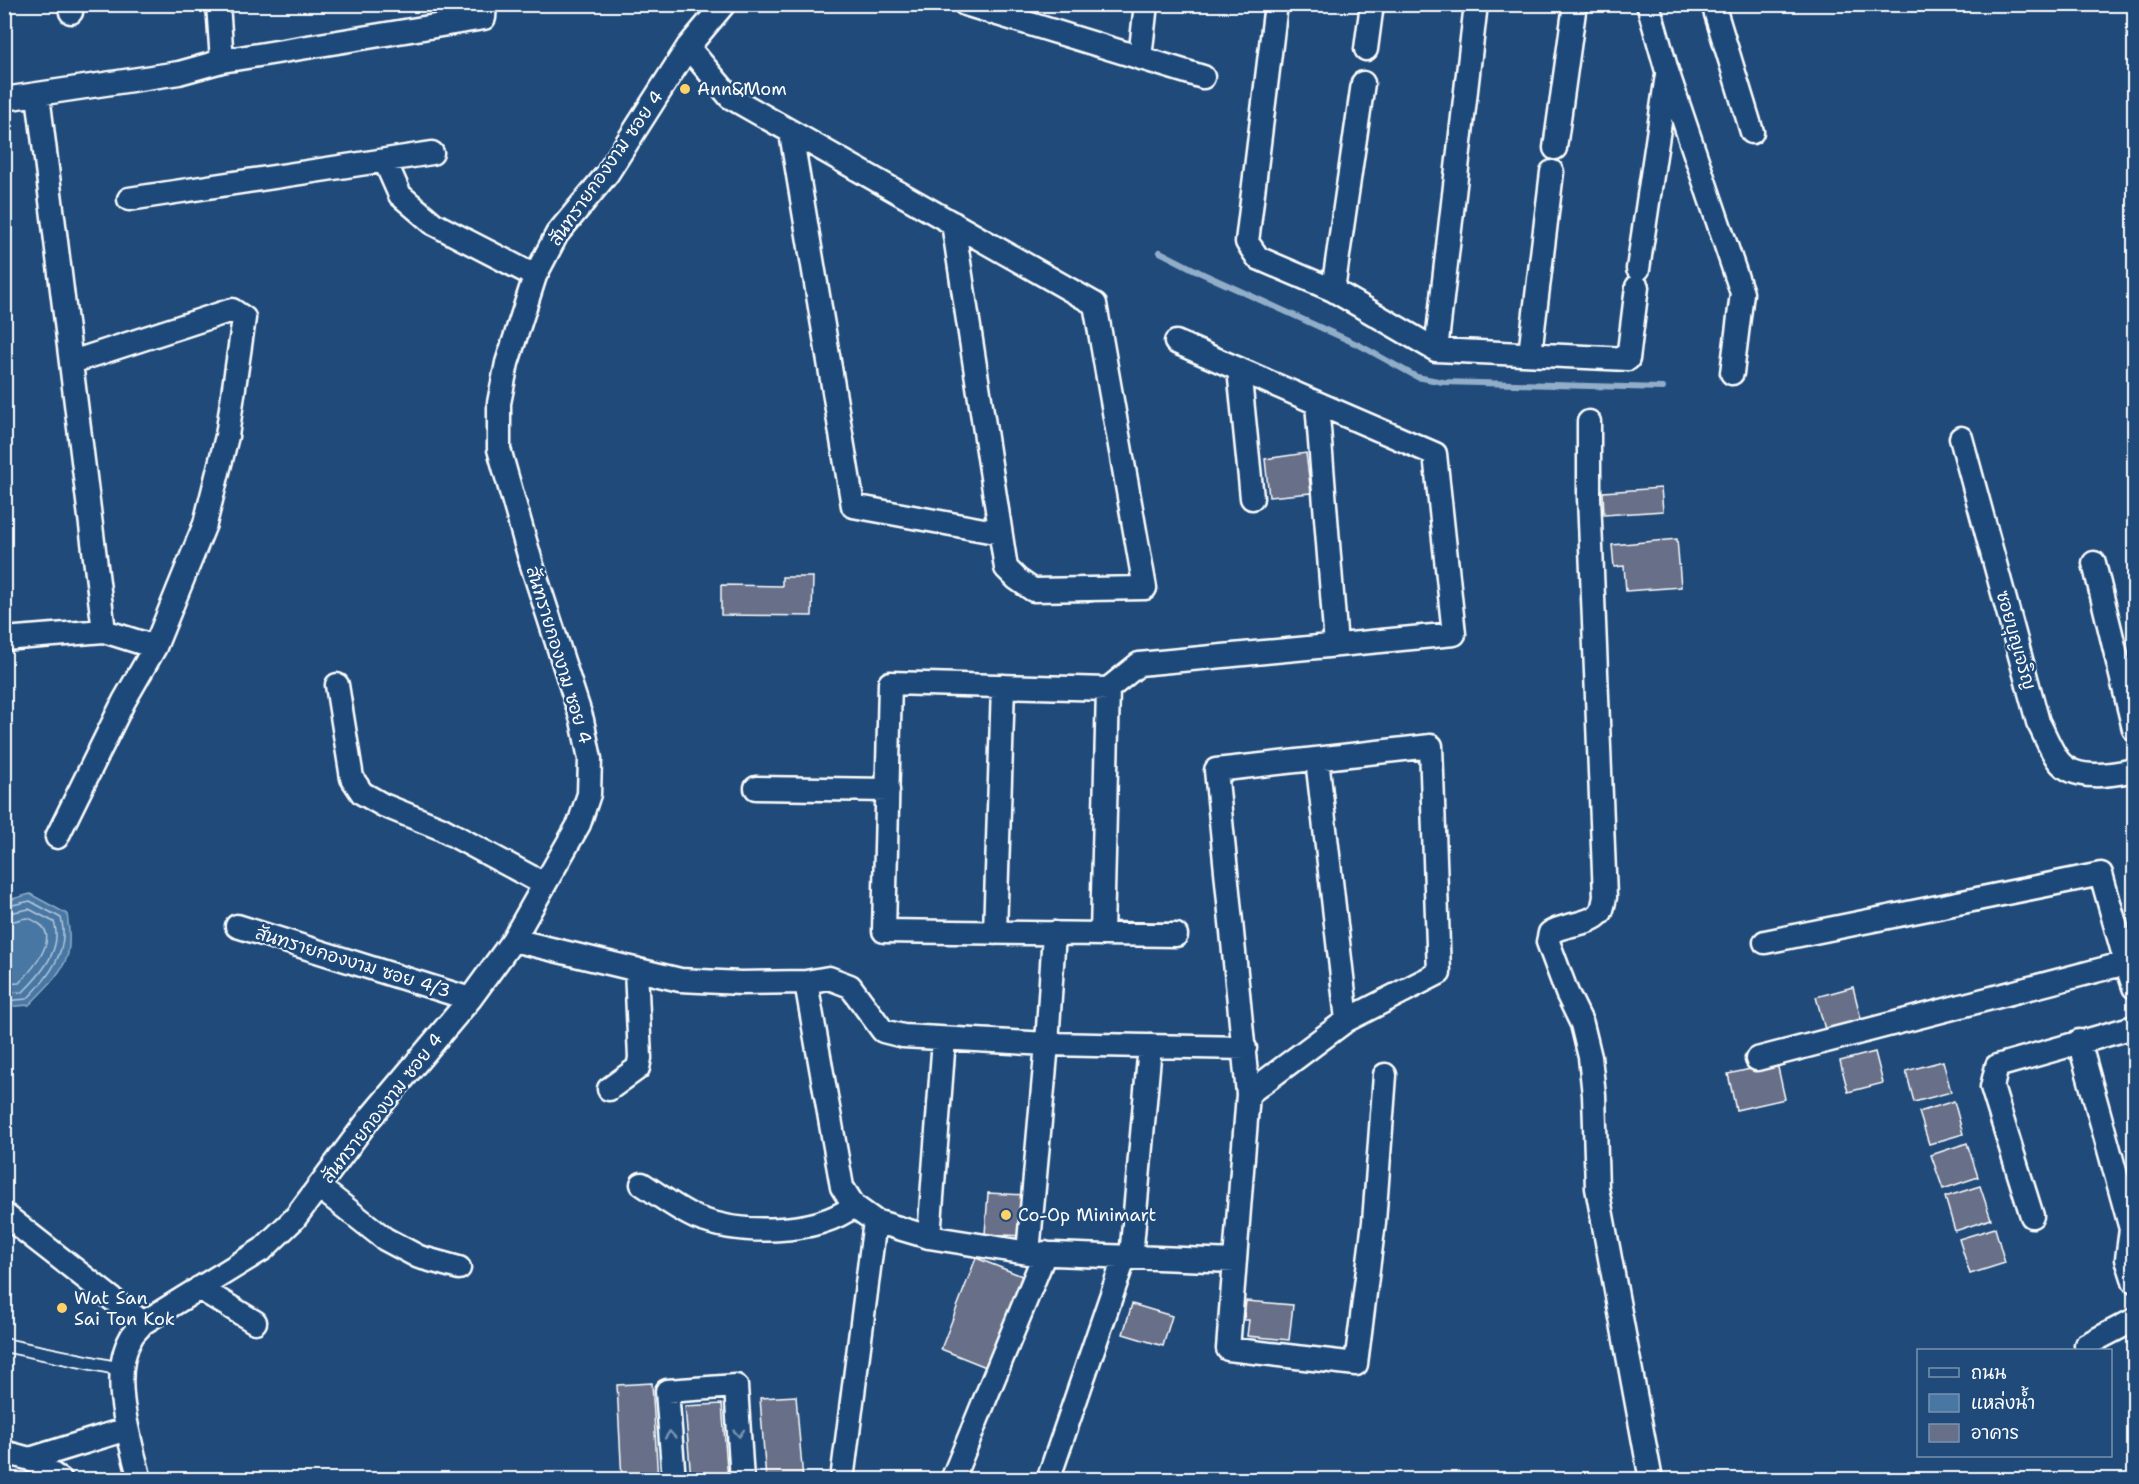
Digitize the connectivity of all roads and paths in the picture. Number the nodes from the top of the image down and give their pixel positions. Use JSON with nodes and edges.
{"nodes":[{"id":1,"x":219,"y":4,"type":"edge"},
{"id":2,"x":486,"y":4,"type":"edge"},
{"id":3,"x":724,"y":4,"type":"edge"},
{"id":4,"x":965,"y":4,"type":"edge"},
{"id":5,"x":1146,"y":4,"type":"edge"},
{"id":6,"x":1276,"y":4,"type":"edge"},
{"id":7,"x":1372,"y":4,"type":"edge"},
{"id":8,"x":1476,"y":4,"type":"edge"},
{"id":9,"x":1575,"y":4,"type":"edge"},
{"id":10,"x":1648,"y":4,"type":"edge"},
{"id":11,"x":1713,"y":4,"type":"edge"},
{"id":12,"x":1006,"y":10,"type":"edge"},
{"id":13,"x":688,"y":47,"type":"junction"},
{"id":14,"x":1366,"y":49,"type":"dead end"},
{"id":15,"x":1140,"y":58,"type":"junction"},
{"id":16,"x":222,"y":62,"type":"junction"},
{"id":17,"x":1667,"y":70,"type":"junction"},
{"id":18,"x":1203,"y":76,"type":"dead end"},
{"id":19,"x":1363,"y":83,"type":"dead end"},
{"id":20,"x":38,"y":95,"type":"junction"},
{"id":21,"x":4,"y":99,"type":"edge"},
{"id":22,"x":1752,"y":132,"type":"dead end"},
{"id":23,"x":791,"y":133,"type":"junction"},
{"id":24,"x":1555,"y":148,"type":"dead end"},
{"id":25,"x":432,"y":153,"type":"dead end"},
{"id":26,"x":385,"y":161,"type":"junction"},
{"id":27,"x":1552,"y":172,"type":"dead end"},
{"id":28,"x":129,"y":200,"type":"dead end"},
{"id":29,"x":953,"y":223,"type":"junction"},
{"id":30,"x":535,"y":276,"type":"junction"},
{"id":31,"x":1333,"y":290,"type":"junction"},
{"id":32,"x":1176,"y":342,"type":"dead end"},
{"id":33,"x":1436,"y":351,"type":"junction"},
{"id":34,"x":1530,"y":354,"type":"junction"},
{"id":35,"x":72,"y":362,"type":"junction"},
{"id":36,"x":1239,"y":369,"type":"junction"},
{"id":37,"x":1731,"y":374,"type":"dead end"},
{"id":38,"x":1317,"y":403,"type":"junction"},
{"id":39,"x":1589,"y":422,"type":"dead end"},
{"id":40,"x":1961,"y":438,"type":"dead end"},
{"id":41,"x":1252,"y":498,"type":"dead end"},
{"id":42,"x":1000,"y":533,"type":"junction"},
{"id":43,"x":2094,"y":562,"type":"dead end"},
{"id":44,"x":104,"y":631,"type":"junction"},
{"id":45,"x":4,"y":639,"type":"edge"},
{"id":46,"x":1336,"y":645,"type":"junction"},
{"id":47,"x":155,"y":647,"type":"junction"},
{"id":48,"x":337,"y":685,"type":"dead end"},
{"id":49,"x":1003,"y":686,"type":"junction"},
{"id":50,"x":1108,"y":689,"type":"junction"},
{"id":51,"x":2134,"y":729,"type":"edge"},
{"id":52,"x":1317,"y":759,"type":"junction"},
{"id":53,"x":2134,"y":770,"type":"edge"},
{"id":54,"x":756,"y":788,"type":"dead end"},
{"id":55,"x":888,"y":790,"type":"junction"},
{"id":56,"x":57,"y":837,"type":"dead end"},
{"id":57,"x":544,"y":884,"type":"junction"},
{"id":58,"x":237,"y":926,"type":"dead end"},
{"id":59,"x":995,"y":933,"type":"junction"},
{"id":60,"x":1054,"y":933,"type":"junction"},
{"id":61,"x":1102,"y":934,"type":"junction"},
{"id":62,"x":1176,"y":935,"type":"dead end"},
{"id":63,"x":513,"y":940,"type":"junction"},
{"id":64,"x":1765,"y":942,"type":"dead end"},
{"id":65,"x":2126,"y":963,"type":"junction"},
{"id":66,"x":636,"y":969,"type":"junction"},
{"id":67,"x":806,"y":982,"type":"junction"},
{"id":68,"x":2134,"y":987,"type":"edge"},
{"id":69,"x":470,"y":999,"type":"junction"},
{"id":70,"x":1347,"y":1020,"type":"junction"},
{"id":71,"x":2134,"y":1026,"type":"edge"},
{"id":72,"x":944,"y":1039,"type":"junction"},
{"id":73,"x":2079,"y":1041,"type":"junction"},
{"id":74,"x":1047,"y":1044,"type":"junction"},
{"id":75,"x":1150,"y":1046,"type":"junction"},
{"id":76,"x":1245,"y":1048,"type":"junction"},
{"id":77,"x":1757,"y":1059,"type":"dead end"},
{"id":78,"x":1385,"y":1075,"type":"dead end"},
{"id":79,"x":609,"y":1089,"type":"dead end"},
{"id":80,"x":1248,"y":1094,"type":"junction"},
{"id":81,"x":642,"y":1184,"type":"dead end"},
{"id":82,"x":319,"y":1187,"type":"junction"},
{"id":83,"x":854,"y":1206,"type":"junction"},
{"id":84,"x":5,"y":1215,"type":"edge"},
{"id":85,"x":2032,"y":1216,"type":"dead end"},
{"id":86,"x":874,"y":1221,"type":"junction"},
{"id":87,"x":929,"y":1237,"type":"junction"},
{"id":88,"x":1037,"y":1253,"type":"junction"},
{"id":89,"x":1128,"y":1256,"type":"junction"},
{"id":90,"x":1235,"y":1261,"type":"junction"},
{"id":91,"x":459,"y":1268,"type":"dead end"},
{"id":92,"x":2134,"y":1281,"type":"edge"},
{"id":93,"x":199,"y":1288,"type":"junction"},
{"id":94,"x":2134,"y":1320,"type":"edge"},
{"id":95,"x":255,"y":1322,"type":"dead end"},
{"id":96,"x":143,"y":1323,"type":"junction"},
{"id":97,"x":4,"y":1345,"type":"edge"},
{"id":98,"x":2086,"y":1345,"type":"dead end"},
{"id":99,"x":121,"y":1369,"type":"junction"},
{"id":100,"x":127,"y":1429,"type":"junction"},
{"id":101,"x":4,"y":1452,"type":"edge"},
{"id":102,"x":30,"y":1459,"type":"junction"},
{"id":103,"x":61,"y":1479,"type":"edge"},
{"id":104,"x":140,"y":1479,"type":"edge"},
{"id":105,"x":674,"y":1479,"type":"edge"},
{"id":106,"x":742,"y":1479,"type":"edge"},
{"id":107,"x":842,"y":1479,"type":"edge"},
{"id":108,"x":952,"y":1479,"type":"edge"},
{"id":109,"x":1048,"y":1479,"type":"edge"},
{"id":110,"x":1651,"y":1479,"type":"edge"}],
"edges":[{"from":1,"to":16,"type":"street"},
{"from":2,"to":16,"type":"street"},
{"from":3,"to":13,"type":"street","name":"สันทรายกองงาม ซอย 4"},
{"from":4,"to":12,"type":"street"},
{"from":5,"to":15,"type":"street"},
{"from":6,"to":31,"type":"street"},
{"from":7,"to":14,"type":"street"},
{"from":8,"to":33,"type":"street"},
{"from":9,"to":24,"type":"street"},
{"from":10,"to":17,"type":"street"},
{"from":11,"to":22,"type":"street"},
{"from":12,"to":15,"type":"street"},
{"from":13,"to":23,"type":"street"},
{"from":13,"to":30,"type":"street","name":"สันทรายกองงาม ซอย 4"},
{"from":15,"to":18,"type":"street"},
{"from":16,"to":20,"type":"street"},
{"from":17,"to":34,"type":"street"},
{"from":17,"to":37,"type":"street"},
{"from":19,"to":31,"type":"street"},
{"from":20,"to":21,"type":"street"},
{"from":20,"to":35,"type":"street"},
{"from":23,"to":29,"type":"street"},
{"from":23,"to":42,"type":"street"},
{"from":25,"to":26,"type":"street"},
{"from":26,"to":28,"type":"street"},
{"from":26,"to":30,"type":"street"},
{"from":27,"to":34,"type":"street"},
{"from":29,"to":42,"type":"street"},
{"from":29,"to":42,"type":"street"},
{"from":30,"to":57,"type":"street","name":"สันทรายกองงาม ซอย 4"},
{"from":31,"to":33,"type":"street"},
{"from":32,"to":36,"type":"street"},
{"from":33,"to":34,"type":"street"},
{"from":35,"to":44,"type":"street"},
{"from":35,"to":47,"type":"street"},
{"from":36,"to":38,"type":"street"},
{"from":36,"to":41,"type":"street"},
{"from":38,"to":46,"type":"street"},
{"from":38,"to":46,"type":"street"},
{"from":39,"to":110,"type":"street"},
{"from":40,"to":53,"type":"street","name":"ซอยบุญเจริญ"},
{"from":43,"to":51,"type":"street"},
{"from":44,"to":45,"type":"street"},
{"from":44,"to":47,"type":"street"},
{"from":46,"to":50,"type":"street"},
{"from":47,"to":56,"type":"street"},
{"from":48,"to":57,"type":"street"},
{"from":49,"to":50,"type":"street"},
{"from":49,"to":55,"type":"street"},
{"from":49,"to":59,"type":"street"},
{"from":50,"to":61,"type":"street"},
{"from":52,"to":70,"type":"street"},
{"from":52,"to":70,"type":"street"},
{"from":52,"to":76,"type":"street"},
{"from":54,"to":55,"type":"street"},
{"from":55,"to":59,"type":"street"},
{"from":57,"to":63,"type":"street","name":"สันทรายกองงาม ซอย 4"},
{"from":58,"to":69,"type":"street","name":"สันทรายกองงาม ซอย 4/3"},
{"from":59,"to":60,"type":"street"},
{"from":60,"to":61,"type":"street"},
{"from":60,"to":74,"type":"street"},
{"from":61,"to":62,"type":"street"},
{"from":63,"to":66,"type":"street"},
{"from":63,"to":69,"type":"street","name":"สันทรายกองงาม ซอย 4"},
{"from":64,"to":65,"type":"street"},
{"from":65,"to":68,"type":"street"},
{"from":65,"to":77,"type":"street"},
{"from":66,"to":67,"type":"street"},
{"from":66,"to":79,"type":"street"},
{"from":67,"to":72,"type":"street"},
{"from":67,"to":83,"type":"street"},
{"from":69,"to":82,"type":"street","name":"สันทรายกองงาม ซอย 4"},
{"from":70,"to":80,"type":"street"},
{"from":71,"to":73,"type":"street"},
{"from":72,"to":74,"type":"street"},
{"from":72,"to":87,"type":"street"},
{"from":73,"to":85,"type":"street"},
{"from":73,"to":92,"type":"street"},
{"from":74,"to":75,"type":"street"},
{"from":74,"to":88,"type":"street"},
{"from":75,"to":76,"type":"street"},
{"from":75,"to":89,"type":"street"},
{"from":76,"to":80,"type":"street"},
{"from":78,"to":90,"type":"street"},
{"from":80,"to":90,"type":"street"},
{"from":81,"to":83,"type":"street"},
{"from":82,"to":91,"type":"street"},
{"from":82,"to":93,"type":"street","name":"สันทรายกองงาม ซอย 4"},
{"from":83,"to":86,"type":"street"},
{"from":84,"to":96,"type":"street"},
{"from":86,"to":87,"type":"street"},
{"from":86,"to":107,"type":"street"},
{"from":87,"to":88,"type":"street"},
{"from":88,"to":89,"type":"street"},
{"from":88,"to":108,"type":"street"},
{"from":89,"to":90,"type":"street"},
{"from":89,"to":109,"type":"street"},
{"from":93,"to":95,"type":"street"},
{"from":93,"to":96,"type":"street","name":"สันทรายกองงาม ซอย 4"},
{"from":94,"to":98,"type":"street"},
{"from":96,"to":99,"type":"street","name":"สันทรายกองงาม ซอย 4"},
{"from":97,"to":99,"type":"lane"},
{"from":99,"to":100,"type":"street","name":"สันทรายกองงาม ซอย 4"},
{"from":100,"to":102,"type":"street"},
{"from":100,"to":104,"type":"street","name":"สันทรายกองงาม ซอย 4"},
{"from":101,"to":102,"type":"street"},
{"from":102,"to":103,"type":"street"},
{"from":105,"to":106,"type":"street","one_way":true}]}
